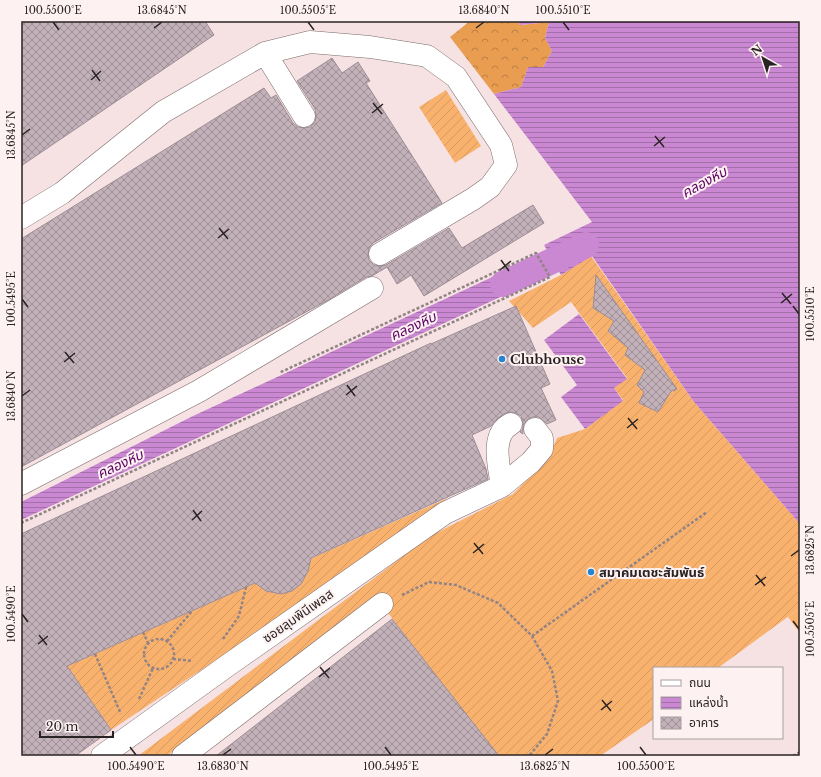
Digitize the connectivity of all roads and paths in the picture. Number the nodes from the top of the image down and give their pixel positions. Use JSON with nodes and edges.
{"nodes":[{"id":1,"x":265,"y":53,"type":"junction"},
{"id":2,"x":304,"y":116,"type":"dead end"},
{"id":3,"x":21,"y":218,"type":"edge"},
{"id":4,"x":380,"y":254,"type":"dead end"},
{"id":5,"x":372,"y":288,"type":"dead end"},
{"id":6,"x":275,"y":375,"type":"dead end"},
{"id":7,"x":511,"y":424,"type":"dead end"},
{"id":8,"x":535,"y":429,"type":"dead end"},
{"id":9,"x":21,"y":484,"type":"edge"},
{"id":10,"x":502,"y":486,"type":"junction"},
{"id":11,"x":707,"y":512,"type":"dead end"},
{"id":12,"x":21,"y":523,"type":"edge"},
{"id":13,"x":246,"y":587,"type":"dead end"},
{"id":14,"x":382,"y":604,"type":"joint"},
{"id":15,"x":192,"y":611,"type":"dead end"},
{"id":16,"x":143,"y":632,"type":"dead end"},
{"id":17,"x":532,"y":636,"type":"junction"},
{"id":18,"x":222,"y":640,"type":"dead end"},
{"id":19,"x":167,"y":641,"type":"junction"},
{"id":20,"x":148,"y":643,"type":"junction"},
{"id":21,"x":95,"y":654,"type":"dead end"},
{"id":22,"x":173,"y":659,"type":"junction"},
{"id":23,"x":198,"y":662,"type":"dead end"},
{"id":24,"x":122,"y":716,"type":"dead end"},
{"id":25,"x":800,"y":752,"type":"edge"},
{"id":26,"x":102,"y":756,"type":"edge"},
{"id":27,"x":183,"y":756,"type":"edge"},
{"id":28,"x":530,"y":756,"type":"edge"},
{"id":29,"x":793,"y":756,"type":"edge"}],
"edges":[{"from":1,"to":2,"type":"lane"},
{"from":1,"to":3,"type":"lane"},
{"from":1,"to":4,"type":"lane"},
{"from":5,"to":9,"type":"lane"},
{"from":6,"to":12,"type":"path"},
{"from":7,"to":10,"type":"lane"},
{"from":8,"to":10,"type":"lane","name":"ซอยลุมพินีเพลส"},
{"from":10,"to":26,"type":"lane","name":"ซอยลุมพินีเพลส"},
{"from":11,"to":17,"type":"path"},
{"from":13,"to":18,"type":"path"},
{"from":14,"to":17,"type":"path"},
{"from":14,"to":27,"type":"lane"},
{"from":15,"to":19,"type":"path"},
{"from":16,"to":20,"type":"path"},
{"from":17,"to":28,"type":"path"},
{"from":19,"to":20,"type":"path"},
{"from":19,"to":22,"type":"path"},
{"from":20,"to":22,"type":"path"},
{"from":21,"to":24,"type":"path"},
{"from":22,"to":23,"type":"path"},
{"from":25,"to":29,"type":"path"}]}
